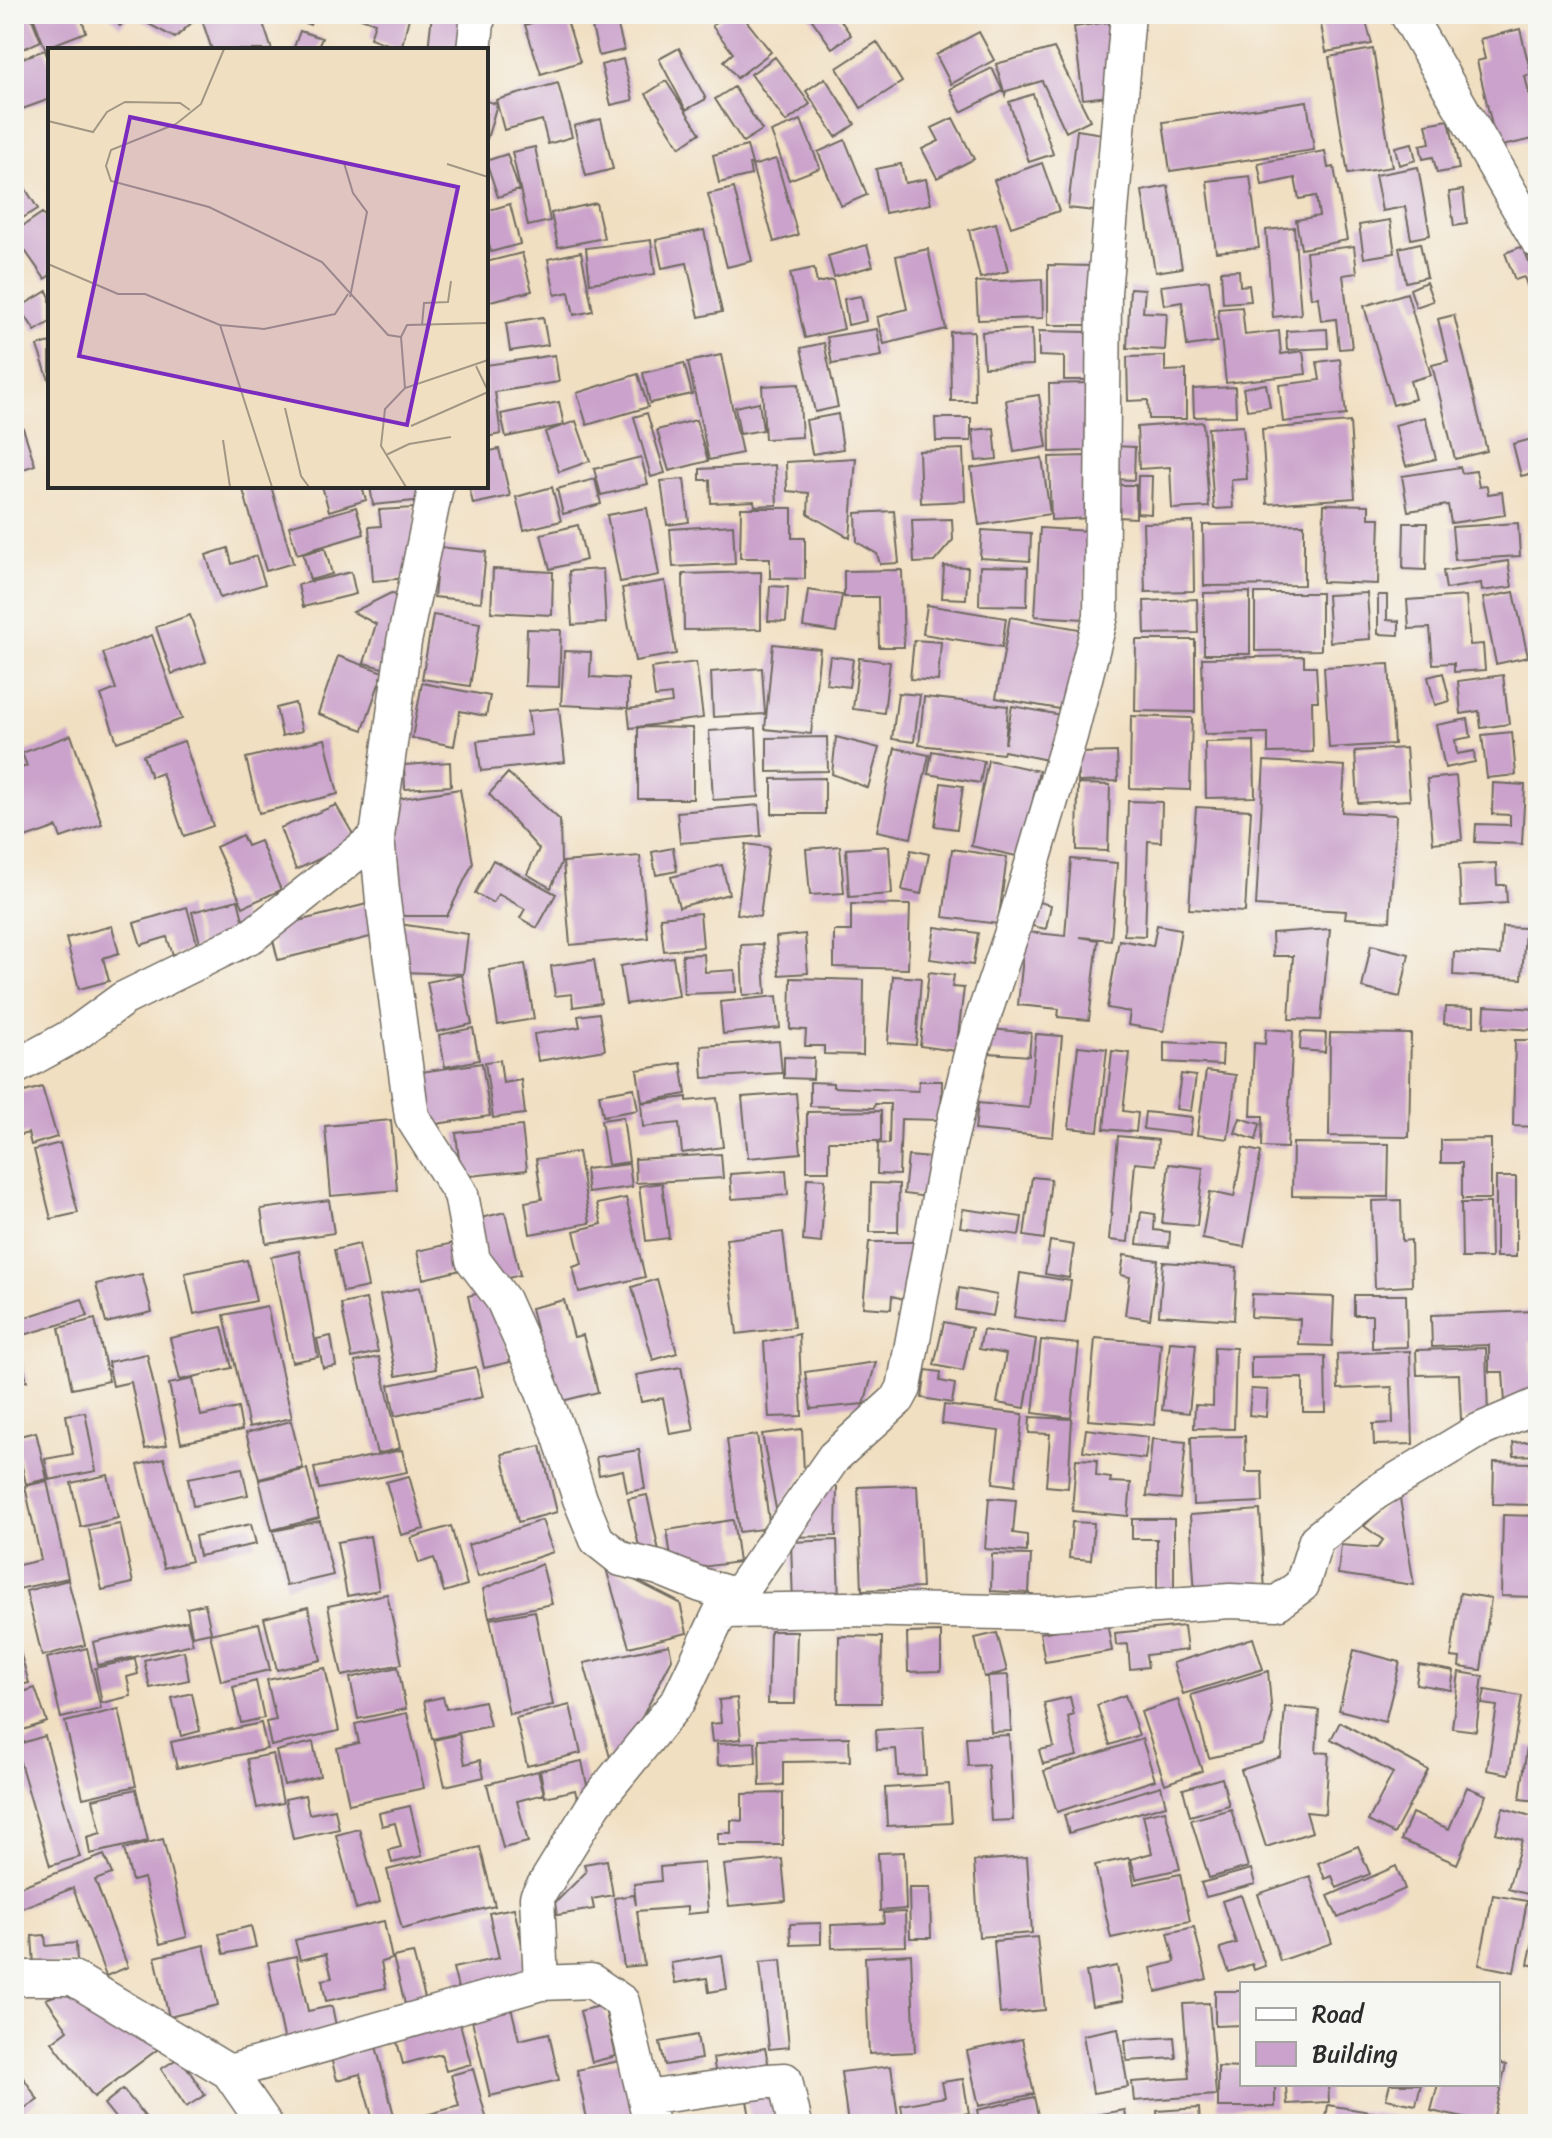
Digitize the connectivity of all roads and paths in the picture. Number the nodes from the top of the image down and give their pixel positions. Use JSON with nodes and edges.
{"nodes":[{"id":1,"x":478,"y":14,"type":"edge"},
{"id":2,"x":1128,"y":14,"type":"edge"},
{"id":3,"x":1407,"y":14,"type":"edge"},
{"id":4,"x":474,"y":48,"type":"edge"},
{"id":5,"x":1538,"y":241,"type":"edge"},
{"id":6,"x":436,"y":488,"type":"edge"},
{"id":7,"x":377,"y":837,"type":"junction"},
{"id":8,"x":14,"y":1068,"type":"edge"},
{"id":9,"x":1538,"y":1405,"type":"edge"},
{"id":10,"x":729,"y":1604,"type":"junction"},
{"id":11,"x":14,"y":1978,"type":"edge"},
{"id":12,"x":541,"y":1983,"type":"junction"},
{"id":13,"x":229,"y":2072,"type":"junction"},
{"id":14,"x":648,"y":2111,"type":"edge"},
{"id":15,"x":265,"y":2124,"type":"edge"},
{"id":16,"x":795,"y":2124,"type":"edge"}],
"edges":[{"from":1,"to":4,"type":"street"},
{"from":2,"to":10,"type":"street"},
{"from":3,"to":5,"type":"street"},
{"from":6,"to":7,"type":"street"},
{"from":7,"to":8,"type":"street"},
{"from":7,"to":10,"type":"street"},
{"from":9,"to":10,"type":"street"},
{"from":10,"to":12,"type":"street"},
{"from":11,"to":13,"type":"street"},
{"from":12,"to":13,"type":"street"},
{"from":12,"to":14,"type":"street"},
{"from":13,"to":15,"type":"street"},
{"from":14,"to":16,"type":"street"}]}
